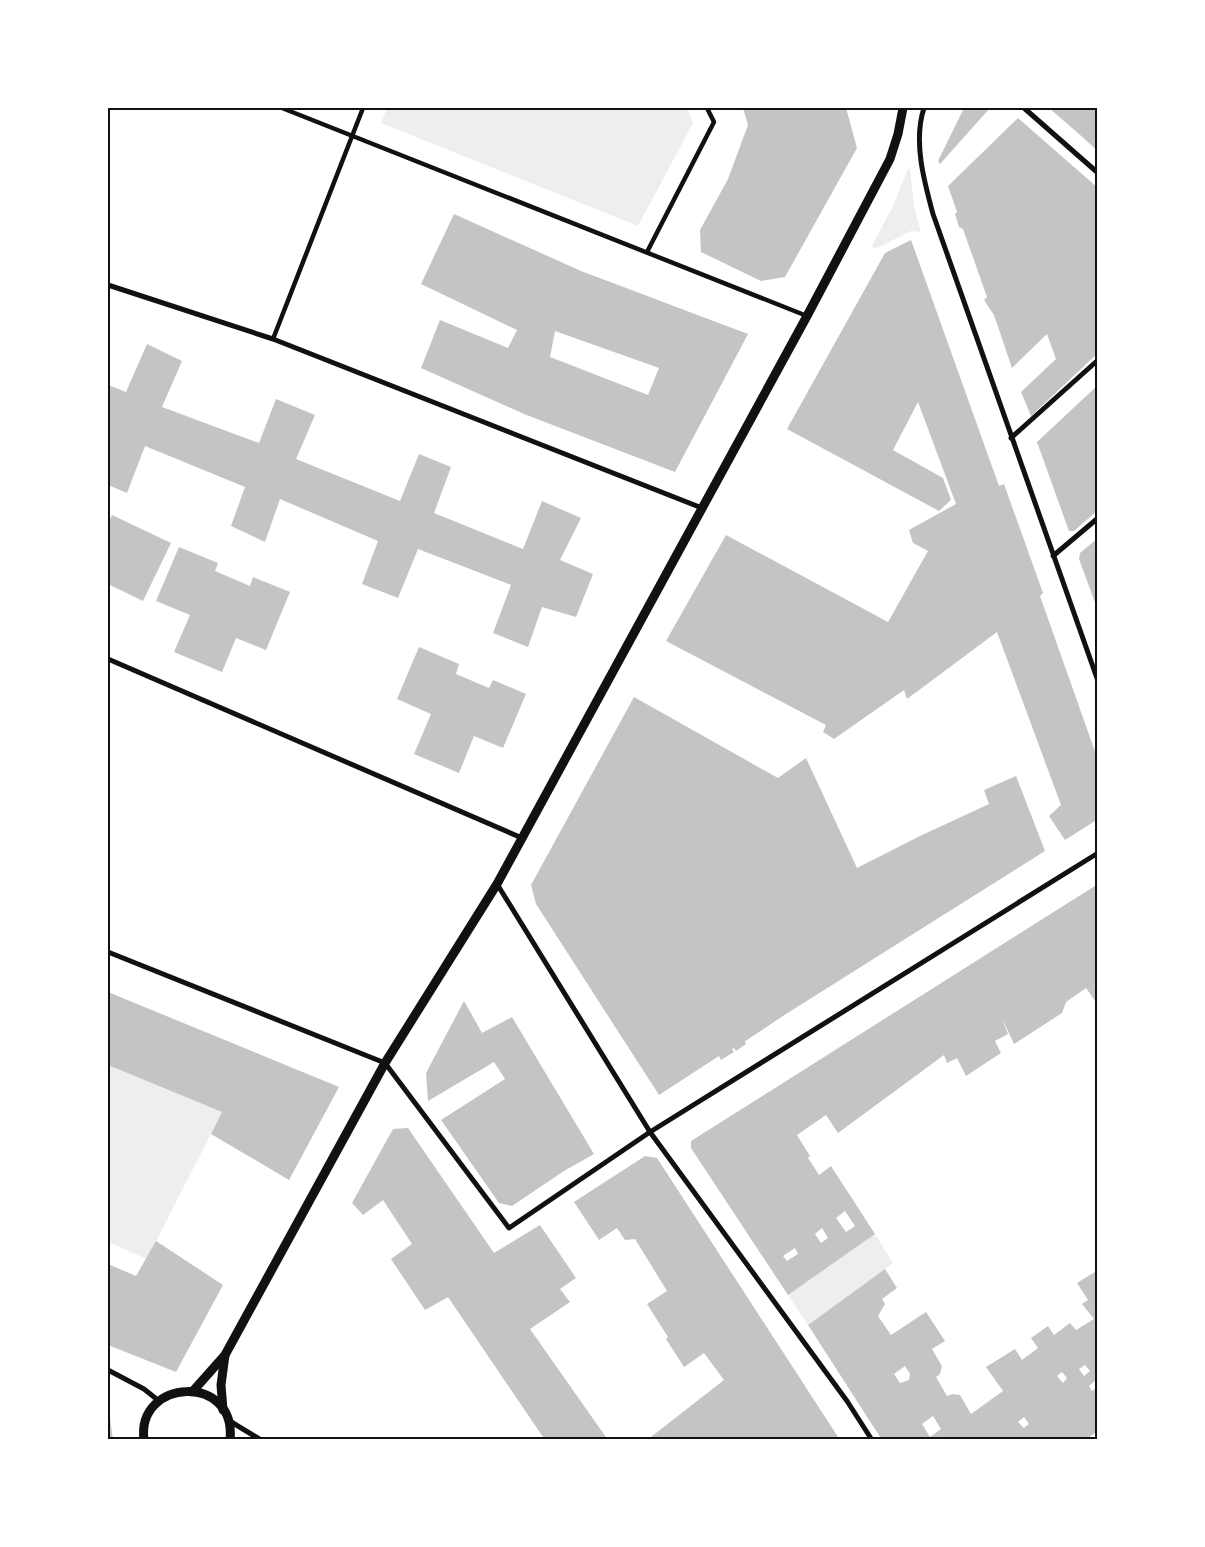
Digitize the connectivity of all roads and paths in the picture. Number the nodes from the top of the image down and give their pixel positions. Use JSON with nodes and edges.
{"nodes":[{"id":1,"x":282,"y":108,"type":"edge"},
{"id":2,"x":363,"y":108,"type":"edge"},
{"id":3,"x":707,"y":108,"type":"edge"},
{"id":4,"x":903,"y":108,"type":"edge"},
{"id":5,"x":924,"y":108,"type":"edge"},
{"id":6,"x":1024,"y":108,"type":"edge"},
{"id":7,"x":352,"y":135,"type":"junction"},
{"id":8,"x":1098,"y":173,"type":"edge"},
{"id":9,"x":647,"y":252,"type":"junction"},
{"id":10,"x":108,"y":285,"type":"edge"},
{"id":11,"x":807,"y":316,"type":"junction"},
{"id":12,"x":273,"y":339,"type":"junction"},
{"id":13,"x":1098,"y":360,"type":"edge"},
{"id":14,"x":1011,"y":438,"type":"junction"},
{"id":15,"x":702,"y":508,"type":"junction"},
{"id":16,"x":1098,"y":518,"type":"edge"},
{"id":17,"x":1053,"y":556,"type":"junction"},
{"id":18,"x":108,"y":659,"type":"edge"},
{"id":19,"x":1098,"y":681,"type":"edge"},
{"id":20,"x":522,"y":838,"type":"junction"},
{"id":21,"x":1098,"y":853,"type":"edge"},
{"id":22,"x":497,"y":884,"type":"junction"},
{"id":23,"x":108,"y":952,"type":"edge"},
{"id":24,"x":385,"y":1063,"type":"junction"},
{"id":25,"x":650,"y":1132,"type":"junction"},
{"id":26,"x":226,"y":1355,"type":"junction"},
{"id":27,"x":108,"y":1370,"type":"edge"},
{"id":28,"x":194,"y":1391,"type":"junction"},
{"id":29,"x":159,"y":1401,"type":"junction"},
{"id":30,"x":223,"y":1410,"type":"junction"},
{"id":31,"x":228,"y":1420,"type":"junction"},
{"id":32,"x":144,"y":1440,"type":"edge"},
{"id":33,"x":230,"y":1440,"type":"edge"},
{"id":34,"x":261,"y":1440,"type":"edge"},
{"id":35,"x":872,"y":1440,"type":"edge"}],
"edges":[{"from":1,"to":7,"type":"street"},
{"from":2,"to":7,"type":"street"},
{"from":3,"to":9,"type":"street"},
{"from":4,"to":11,"type":"street"},
{"from":5,"to":14,"type":"street"},
{"from":6,"to":8,"type":"street"},
{"from":7,"to":9,"type":"street"},
{"from":7,"to":12,"type":"street"},
{"from":9,"to":11,"type":"street"},
{"from":10,"to":12,"type":"street"},
{"from":11,"to":15,"type":"street"},
{"from":12,"to":15,"type":"street"},
{"from":13,"to":14,"type":"street"},
{"from":14,"to":17,"type":"street"},
{"from":15,"to":20,"type":"street"},
{"from":16,"to":17,"type":"street"},
{"from":17,"to":19,"type":"street"},
{"from":18,"to":20,"type":"street"},
{"from":20,"to":22,"type":"street"},
{"from":21,"to":25,"type":"street"},
{"from":22,"to":24,"type":"street"},
{"from":22,"to":25,"type":"street"},
{"from":23,"to":24,"type":"street"},
{"from":24,"to":25,"type":"street"},
{"from":24,"to":26,"type":"street"},
{"from":25,"to":35,"type":"street"},
{"from":26,"to":28,"type":"street"},
{"from":26,"to":30,"type":"street"},
{"from":27,"to":29,"type":"street"},
{"from":28,"to":29,"type":"street"},
{"from":28,"to":30,"type":"street"},
{"from":29,"to":32,"type":"street"},
{"from":30,"to":31,"type":"street"},
{"from":31,"to":33,"type":"street"},
{"from":31,"to":34,"type":"street"}]}
